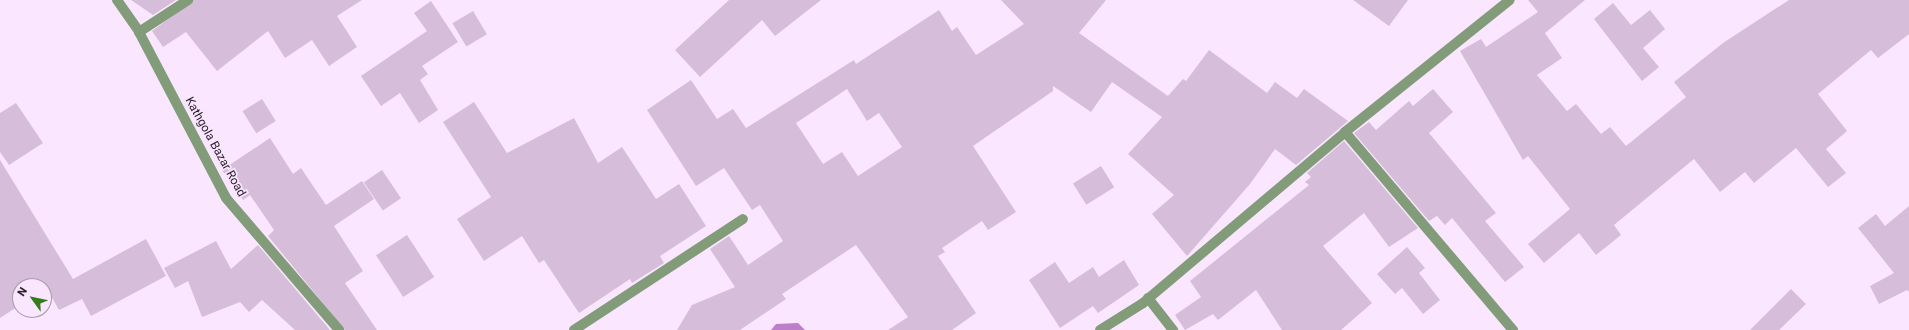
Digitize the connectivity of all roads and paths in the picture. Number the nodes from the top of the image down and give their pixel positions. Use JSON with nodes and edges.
{"nodes":[{"id":1,"x":117,"y":0,"type":"edge"},
{"id":2,"x":188,"y":0,"type":"edge"},
{"id":3,"x":1510,"y":0,"type":"edge"},
{"id":4,"x":139,"y":32,"type":"junction"},
{"id":5,"x":1345,"y":132,"type":"junction"},
{"id":6,"x":743,"y":219,"type":"dead end"},
{"id":7,"x":1148,"y":298,"type":"junction"},
{"id":8,"x":339,"y":330,"type":"edge"},
{"id":9,"x":574,"y":330,"type":"edge"},
{"id":10,"x":1100,"y":330,"type":"edge"},
{"id":11,"x":1173,"y":330,"type":"edge"},
{"id":12,"x":1513,"y":330,"type":"edge"}],
"edges":[{"from":1,"to":4,"type":"street","name":"Kathgola Bazar Road"},
{"from":2,"to":4,"type":"street"},
{"from":3,"to":5,"type":"street"},
{"from":4,"to":8,"type":"street","name":"Kathgola Bazar Road"},
{"from":5,"to":7,"type":"street"},
{"from":5,"to":12,"type":"street"},
{"from":6,"to":9,"type":"street"},
{"from":7,"to":10,"type":"street"},
{"from":7,"to":11,"type":"street"}]}
